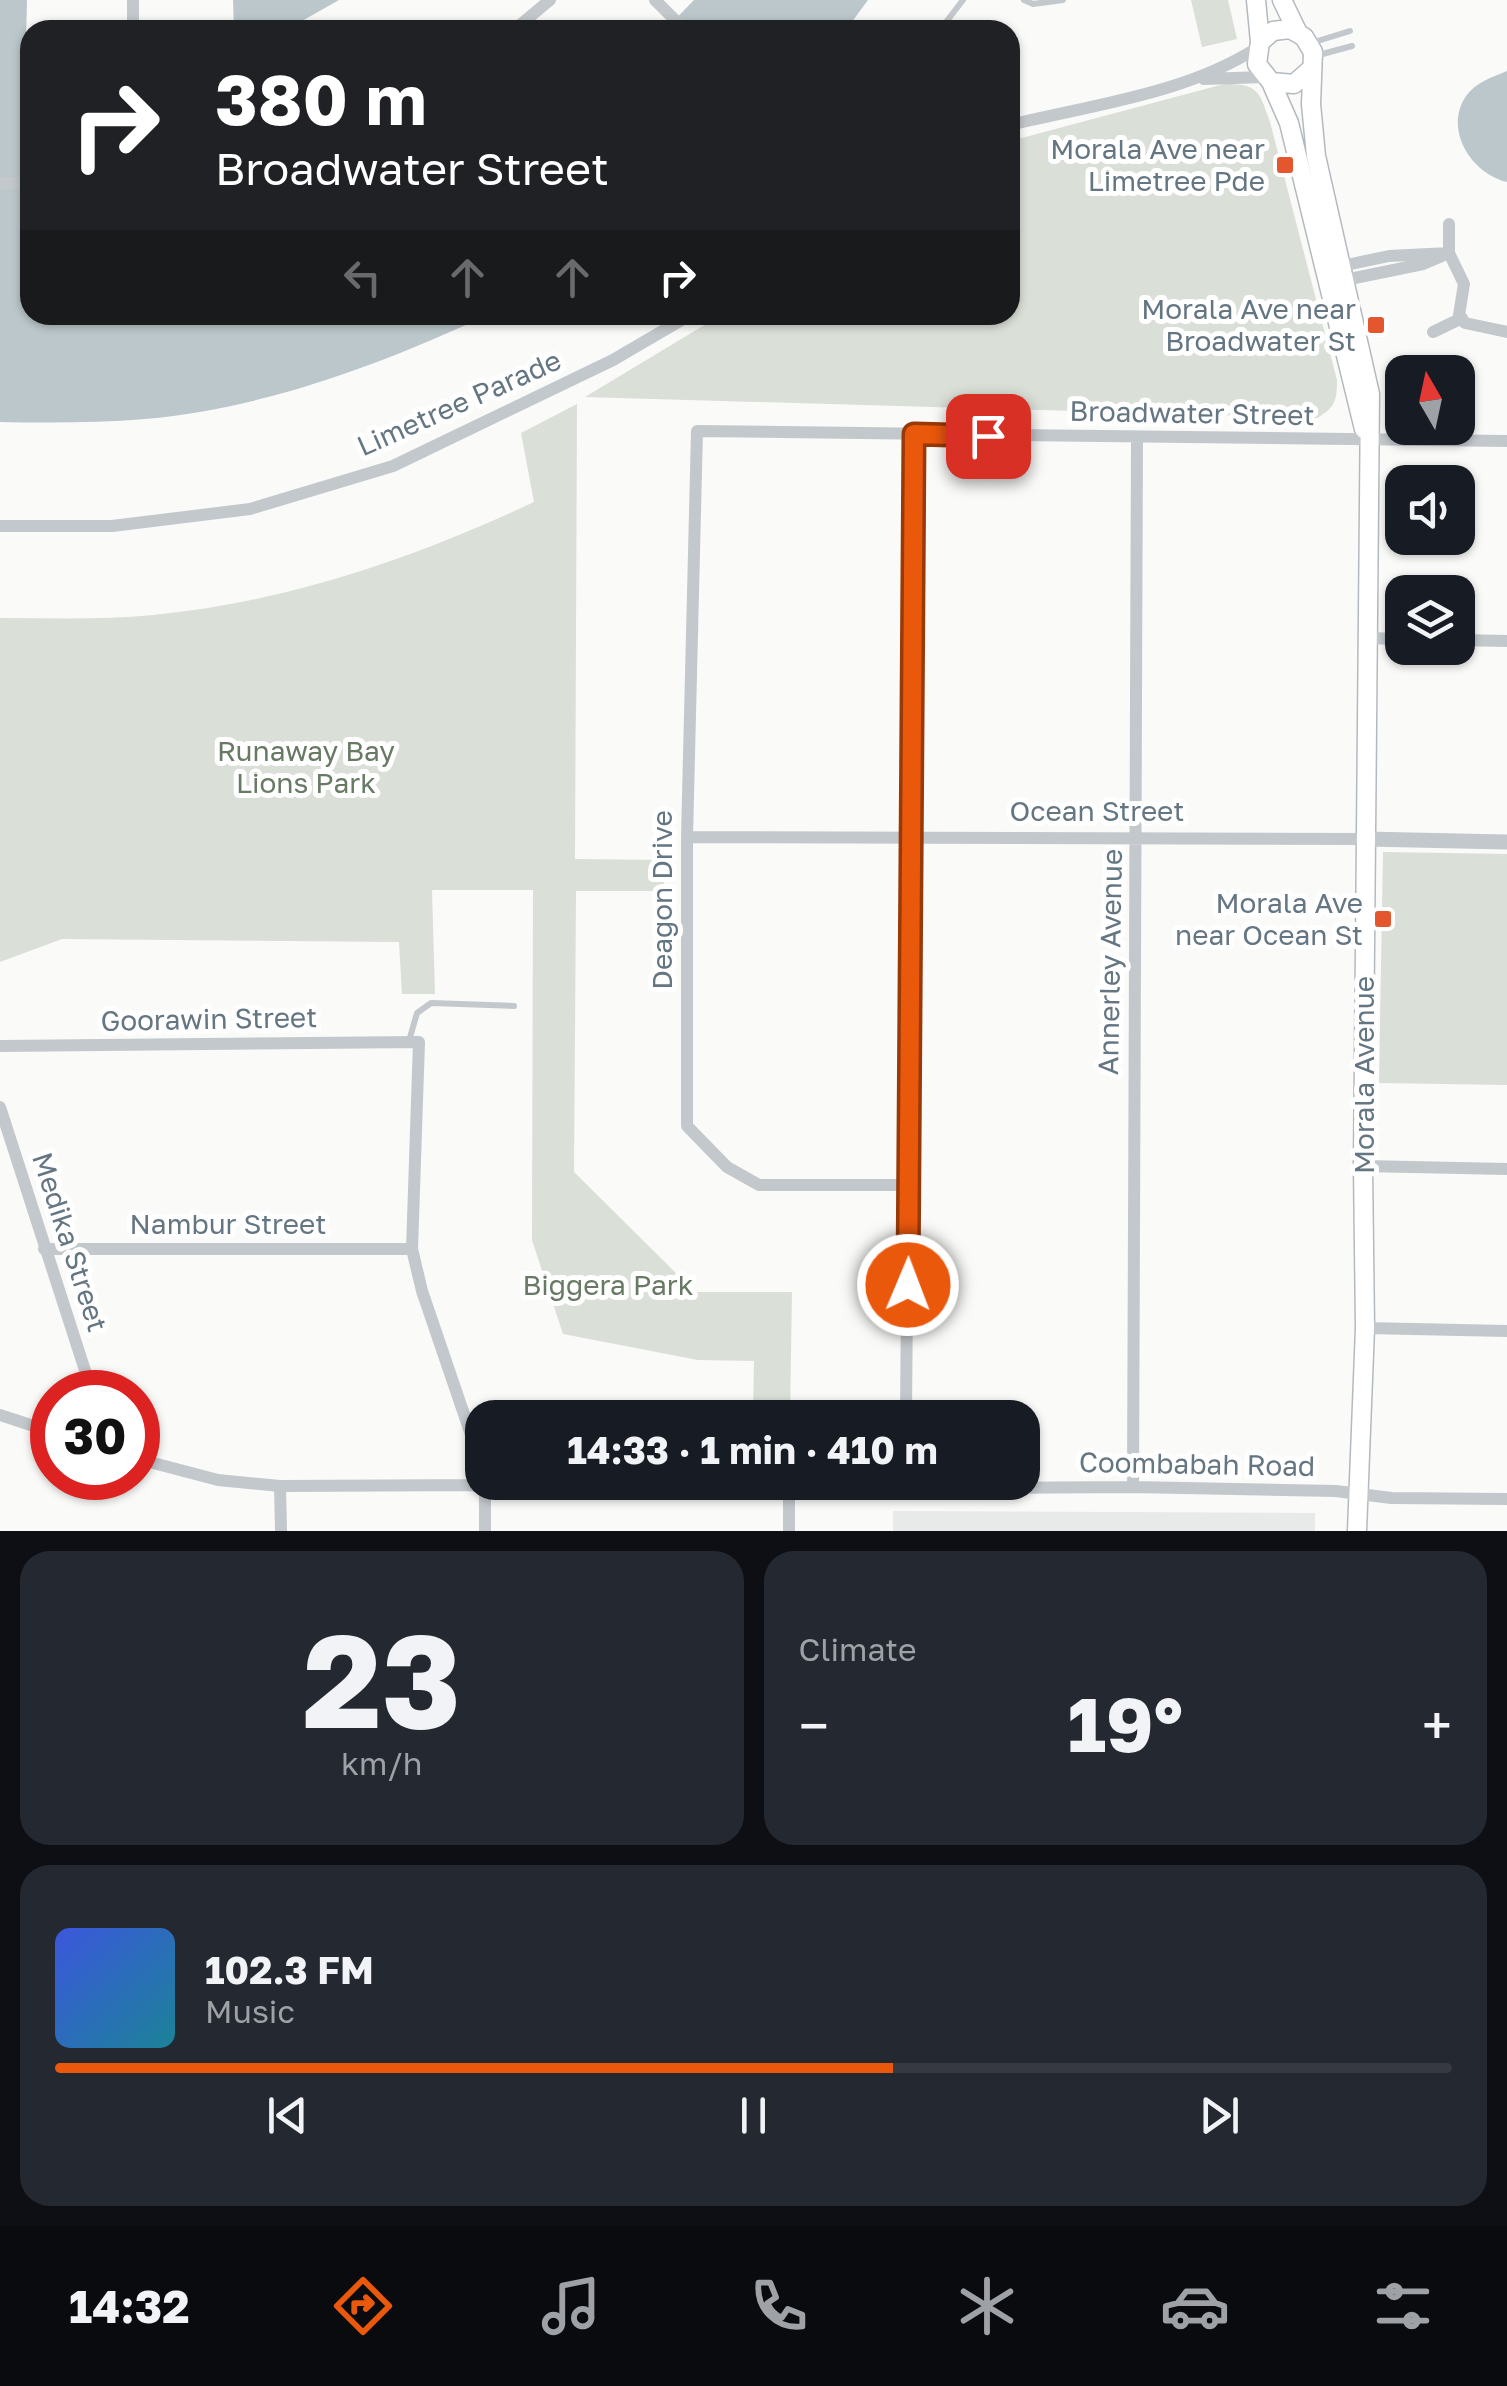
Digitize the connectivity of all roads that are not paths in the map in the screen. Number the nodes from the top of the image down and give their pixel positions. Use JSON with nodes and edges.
{"nodes":[{"id":1,"x":550,"y":0,"type":"edge"},
{"id":2,"x":655,"y":0,"type":"edge"},
{"id":3,"x":963,"y":0,"type":"edge"},
{"id":4,"x":1024,"y":0,"type":"edge"},
{"id":5,"x":1063,"y":0,"type":"edge"},
{"id":6,"x":1256,"y":0,"type":"edge"},
{"id":7,"x":1282,"y":0,"type":"edge"},
{"id":8,"x":526,"y":20,"type":"edge"},
{"id":9,"x":674,"y":20,"type":"edge"},
{"id":10,"x":948,"y":20,"type":"edge"},
{"id":11,"x":1350,"y":31,"type":"dead end"},
{"id":12,"x":1259,"y":45,"type":"junction"},
{"id":13,"x":1352,"y":46,"type":"dead end"},
{"id":14,"x":1308,"y":50,"type":"junction"},
{"id":15,"x":1196,"y":79,"type":"junction"},
{"id":16,"x":1268,"y":79,"type":"junction"},
{"id":17,"x":1020,"y":123,"type":"edge"},
{"id":18,"x":1448,"y":224,"type":"dead end"},
{"id":19,"x":1449,"y":253,"type":"junction"},
{"id":20,"x":1335,"y":274,"type":"junction"},
{"id":21,"x":1462,"y":318,"type":"junction"},
{"id":22,"x":673,"y":325,"type":"edge"},
{"id":23,"x":1433,"y":332,"type":"dead end"},
{"id":24,"x":1507,"y":332,"type":"edge"},
{"id":25,"x":697,"y":431,"type":"joint"},
{"id":26,"x":914,"y":434,"type":"junction"},
{"id":27,"x":1137,"y":438,"type":"junction"},
{"id":28,"x":1367,"y":439,"type":"junction"},
{"id":29,"x":1507,"y":441,"type":"edge"},
{"id":30,"x":0,"y":526,"type":"edge"},
{"id":31,"x":1366,"y":638,"type":"junction"},
{"id":32,"x":1385,"y":639,"type":"edge"},
{"id":33,"x":1475,"y":640,"type":"edge"},
{"id":34,"x":1507,"y":641,"type":"edge"},
{"id":35,"x":913,"y":836,"type":"junction"},
{"id":36,"x":1136,"y":836,"type":"junction"},
{"id":37,"x":687,"y":837,"type":"junction"},
{"id":38,"x":1365,"y":839,"type":"junction"},
{"id":39,"x":1507,"y":842,"type":"edge"},
{"id":40,"x":514,"y":1006,"type":"dead end"},
{"id":41,"x":414,"y":1042,"type":"junction"},
{"id":42,"x":0,"y":1046,"type":"edge"},
{"id":43,"x":0,"y":1107,"type":"edge"},
{"id":44,"x":1363,"y":1166,"type":"junction"},
{"id":45,"x":1507,"y":1169,"type":"edge"},
{"id":46,"x":909,"y":1185,"type":"junction"},
{"id":47,"x":44,"y":1248,"type":"junction"},
{"id":48,"x":412,"y":1249,"type":"junction"},
{"id":49,"x":1365,"y":1328,"type":"junction"},
{"id":50,"x":1507,"y":1332,"type":"edge"},
{"id":51,"x":85,"y":1370,"type":"edge"},
{"id":52,"x":906,"y":1400,"type":"edge"},
{"id":53,"x":0,"y":1416,"type":"edge"},
{"id":54,"x":465,"y":1417,"type":"edge"},
{"id":55,"x":30,"y":1425,"type":"edge"},
{"id":56,"x":160,"y":1465,"type":"edge"},
{"id":57,"x":465,"y":1484,"type":"edge"},
{"id":58,"x":280,"y":1486,"type":"junction"},
{"id":59,"x":1040,"y":1486,"type":"edge"},
{"id":60,"x":1132,"y":1487,"type":"junction"},
{"id":61,"x":1358,"y":1493,"type":"junction"},
{"id":62,"x":485,"y":1500,"type":"edge"},
{"id":63,"x":789,"y":1500,"type":"edge"},
{"id":64,"x":1507,"y":1500,"type":"edge"},
{"id":65,"x":281,"y":1531,"type":"edge"},
{"id":66,"x":485,"y":1531,"type":"edge"},
{"id":67,"x":789,"y":1531,"type":"edge"},
{"id":68,"x":1357,"y":1531,"type":"edge"}],
"edges":[{"from":1,"to":8,"type":"street"},
{"from":2,"to":9,"type":"street"},
{"from":3,"to":10,"type":"lane"},
{"from":4,"to":5,"type":"lane"},
{"from":6,"to":12,"type":"main road"},
{"from":7,"to":14,"type":"main road","name":"Morala Avenue"},
{"from":11,"to":14,"type":"lane"},
{"from":12,"to":14,"type":"main road"},
{"from":12,"to":15,"type":"street"},
{"from":12,"to":16,"type":"main road"},
{"from":13,"to":14,"type":"lane"},
{"from":14,"to":16,"type":"main road"},
{"from":14,"to":20,"type":"main road","name":"Morala Avenue"},
{"from":15,"to":16,"type":"street"},
{"from":15,"to":17,"type":"street"},
{"from":16,"to":20,"type":"main road","name":"Morala Avenue"},
{"from":18,"to":19,"type":"street"},
{"from":19,"to":20,"type":"street"},
{"from":19,"to":21,"type":"street"},
{"from":20,"to":28,"type":"main road","name":"Morala Avenue"},
{"from":21,"to":23,"type":"street"},
{"from":21,"to":24,"type":"street"},
{"from":22,"to":30,"type":"street","name":"Limetree Parade"},
{"from":25,"to":26,"type":"street","name":"Broadwater Street"},
{"from":25,"to":37,"type":"street","name":"Deagon Drive"},
{"from":26,"to":27,"type":"street","name":"Broadwater Street"},
{"from":26,"to":35,"type":"street"},
{"from":27,"to":28,"type":"street","name":"Broadwater Street"},
{"from":27,"to":36,"type":"street","name":"Annerley Avenue"},
{"from":28,"to":29,"type":"street","name":"Broadwater Street"},
{"from":28,"to":31,"type":"main road","name":"Morala Avenue"},
{"from":31,"to":32,"type":"street"},
{"from":31,"to":38,"type":"main road","name":"Morala Avenue"},
{"from":33,"to":34,"type":"street"},
{"from":35,"to":36,"type":"street","name":"Ocean Street"},
{"from":35,"to":37,"type":"street","name":"Ocean Street"},
{"from":35,"to":46,"type":"street"},
{"from":36,"to":38,"type":"street","name":"Ocean Street"},
{"from":36,"to":60,"type":"street","name":"Annerley Avenue"},
{"from":37,"to":46,"type":"street","name":"Deagon Drive"},
{"from":38,"to":39,"type":"street","name":"Ocean Street"},
{"from":38,"to":44,"type":"main road","name":"Morala Avenue"},
{"from":40,"to":41,"type":"lane"},
{"from":41,"to":42,"type":"street","name":"Goorawin Street"},
{"from":41,"to":48,"type":"street"},
{"from":43,"to":47,"type":"street","name":"Medika Street"},
{"from":44,"to":45,"type":"street"},
{"from":44,"to":49,"type":"main road","name":"Morala Avenue"},
{"from":46,"to":52,"type":"street"},
{"from":47,"to":48,"type":"street","name":"Nambur Street"},
{"from":47,"to":51,"type":"street","name":"Medika Street"},
{"from":48,"to":54,"type":"street"},
{"from":49,"to":50,"type":"street"},
{"from":49,"to":61,"type":"main road","name":"Morala Avenue"},
{"from":53,"to":55,"type":"street"},
{"from":56,"to":58,"type":"street","name":"Coombabah Road"},
{"from":57,"to":58,"type":"street","name":"Coombabah Road"},
{"from":58,"to":65,"type":"street"},
{"from":59,"to":60,"type":"street","name":"Coombabah Road"},
{"from":60,"to":61,"type":"street","name":"Coombabah Road"},
{"from":61,"to":64,"type":"street","name":"Coombabah Road"},
{"from":61,"to":68,"type":"main road","name":"Morala Avenue"},
{"from":62,"to":66,"type":"street"},
{"from":63,"to":67,"type":"street"}]}
